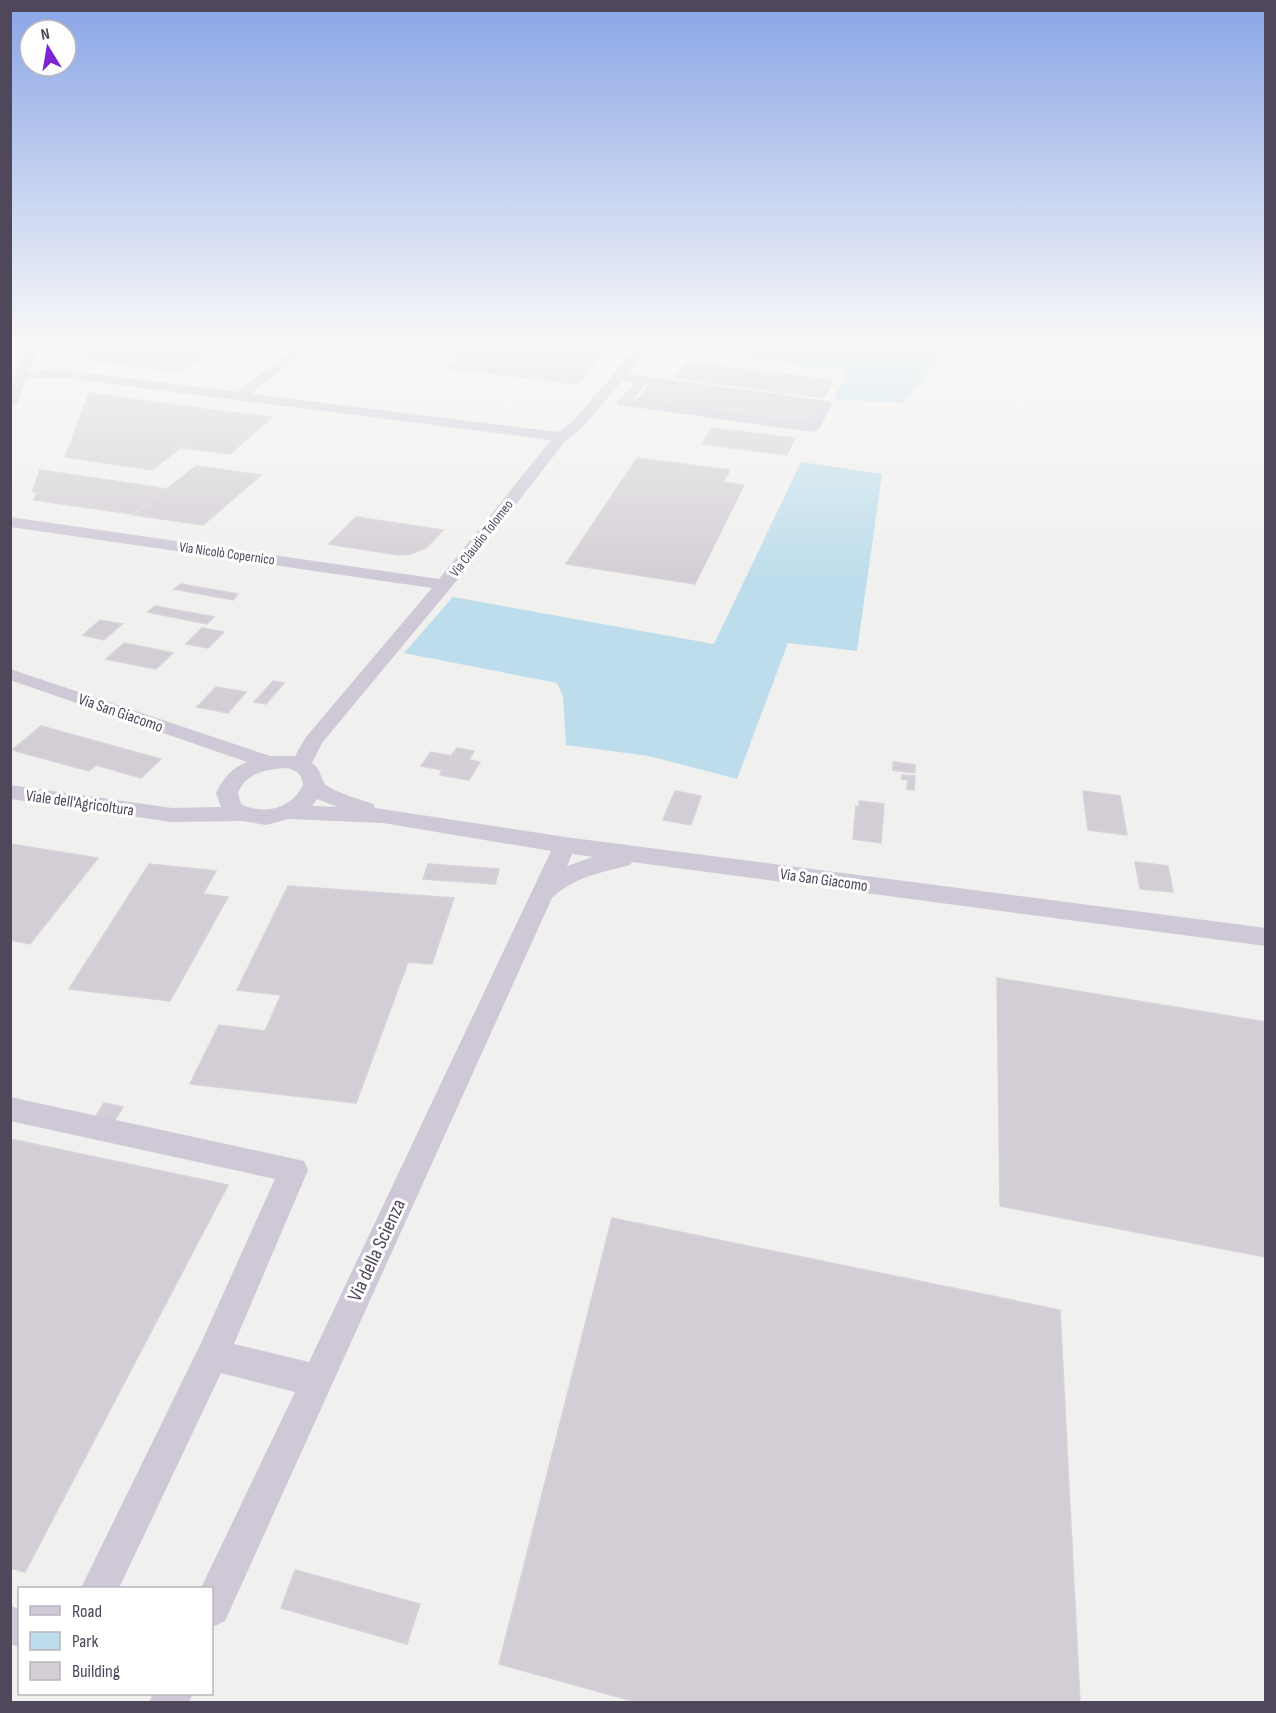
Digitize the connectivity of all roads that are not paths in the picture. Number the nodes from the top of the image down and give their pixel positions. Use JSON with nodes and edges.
{"nodes":[{"id":1,"x":420,"y":419,"type":"edge"},
{"id":2,"x":582,"y":419,"type":"edge"},
{"id":3,"x":747,"y":419,"type":"edge"},
{"id":4,"x":818,"y":419,"type":"edge"},
{"id":5,"x":561,"y":437,"type":"junction"},
{"id":6,"x":10,"y":522,"type":"edge"},
{"id":7,"x":443,"y":585,"type":"junction"},
{"id":8,"x":10,"y":674,"type":"edge"},
{"id":9,"x":313,"y":741,"type":"junction"},
{"id":10,"x":232,"y":749,"type":"junction"},
{"id":11,"x":273,"y":761,"type":"junction"},
{"id":12,"x":301,"y":765,"type":"junction"},
{"id":13,"x":233,"y":782,"type":"junction"},
{"id":14,"x":314,"y":785,"type":"junction"},
{"id":15,"x":10,"y":792,"type":"edge"},
{"id":16,"x":150,"y":812,"type":"junction"},
{"id":17,"x":288,"y":812,"type":"junction"},
{"id":18,"x":242,"y":814,"type":"junction"},
{"id":19,"x":383,"y":816,"type":"junction"},
{"id":20,"x":565,"y":845,"type":"junction"},
{"id":21,"x":645,"y":856,"type":"junction"},
{"id":22,"x":543,"y":893,"type":"junction"},
{"id":23,"x":1266,"y":937,"type":"edge"},
{"id":24,"x":10,"y":1109,"type":"edge"},
{"id":25,"x":213,"y":1355,"type":"junction"},
{"id":26,"x":315,"y":1380,"type":"junction"},
{"id":27,"x":100,"y":1587,"type":"edge"},
{"id":28,"x":213,"y":1606,"type":"edge"}],
"edges":[{"from":1,"to":5,"type":"street"},
{"from":2,"to":5,"type":"street","name":"Via Claudio Tolomeo"},
{"from":3,"to":4,"type":"street"},
{"from":5,"to":7,"type":"street","name":"Via Claudio Tolomeo"},
{"from":6,"to":7,"type":"street","name":"Via Nicolò Copernico"},
{"from":7,"to":9,"type":"street","name":"Via Claudio Tolomeo"},
{"from":8,"to":10,"type":"street","name":"Via San Giacomo"},
{"from":9,"to":11,"type":"street","name":"Via Claudio Tolomeo"},
{"from":9,"to":12,"type":"street","name":"Via Claudio Tolomeo"},
{"from":10,"to":11,"type":"street","name":"Via San Giacomo"},
{"from":10,"to":13,"type":"street"},
{"from":11,"to":12,"type":"street"},
{"from":11,"to":13,"type":"street"},
{"from":12,"to":14,"type":"street"},
{"from":13,"to":16,"type":"street","name":"Viale dell'Agricoltura"},
{"from":13,"to":18,"type":"street"},
{"from":14,"to":17,"type":"street"},
{"from":14,"to":19,"type":"street","name":"Via San Giacomo"},
{"from":15,"to":16,"type":"street","name":"Viale dell'Agricoltura"},
{"from":16,"to":18,"type":"street","name":"Viale dell'Agricoltura"},
{"from":17,"to":18,"type":"street"},
{"from":17,"to":19,"type":"street","name":"Via San Giacomo"},
{"from":19,"to":20,"type":"street","name":"Via San Giacomo"},
{"from":20,"to":21,"type":"street","name":"Via San Giacomo"},
{"from":20,"to":22,"type":"street","name":"Via della Scienza"},
{"from":21,"to":22,"type":"street","name":"Via della Scienza"},
{"from":21,"to":23,"type":"street","name":"Via San Giacomo"},
{"from":22,"to":26,"type":"street","name":"Via della Scienza"},
{"from":24,"to":25,"type":"street"},
{"from":25,"to":26,"type":"street"},
{"from":25,"to":27,"type":"street"},
{"from":26,"to":28,"type":"street","name":"Via della Scienza"}]}
